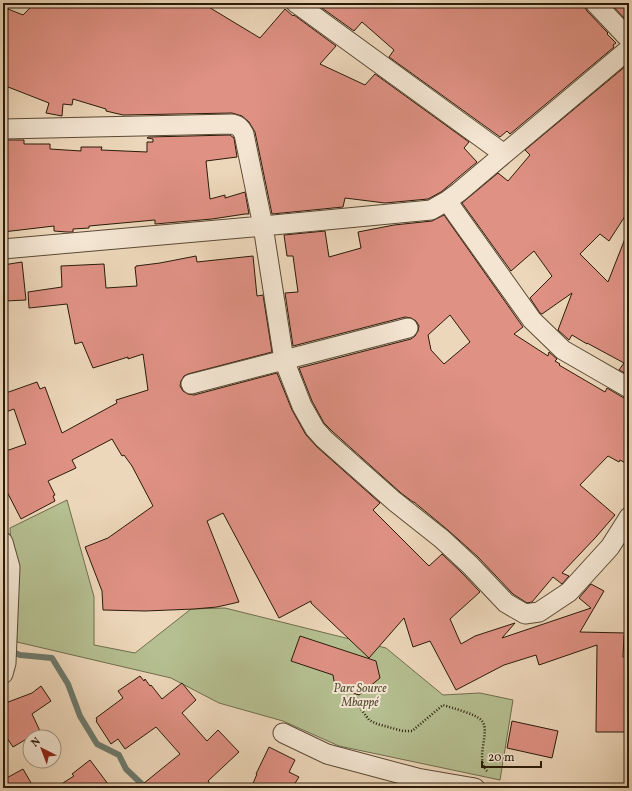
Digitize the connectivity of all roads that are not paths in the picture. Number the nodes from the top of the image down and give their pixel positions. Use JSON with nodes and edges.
{"nodes":[{"id":1,"x":296,"y":3,"type":"edge"},
{"id":2,"x":595,"y":3,"type":"edge"},
{"id":3,"x":629,"y":39,"type":"edge"},
{"id":4,"x":629,"y":49,"type":"edge"},
{"id":5,"x":3,"y":129,"type":"edge"},
{"id":6,"x":504,"y":154,"type":"junction"},
{"id":7,"x":447,"y":201,"type":"junction"},
{"id":8,"x":263,"y":226,"type":"junction"},
{"id":9,"x":3,"y":249,"type":"edge"},
{"id":10,"x":408,"y":328,"type":"dead end"},
{"id":11,"x":284,"y":360,"type":"junction"},
{"id":12,"x":191,"y":384,"type":"dead end"},
{"id":13,"x":629,"y":388,"type":"edge"},
{"id":14,"x":629,"y":517,"type":"edge"},
{"id":15,"x":3,"y":542,"type":"edge"},
{"id":16,"x":3,"y":674,"type":"edge"},
{"id":17,"x":282,"y":733,"type":"dead end"},
{"id":18,"x":475,"y":788,"type":"edge"}],
"edges":[{"from":1,"to":6,"type":"street"},
{"from":2,"to":3,"type":"street"},
{"from":4,"to":6,"type":"street"},
{"from":5,"to":8,"type":"street"},
{"from":6,"to":7,"type":"street"},
{"from":7,"to":8,"type":"street"},
{"from":7,"to":13,"type":"street"},
{"from":8,"to":9,"type":"street"},
{"from":8,"to":11,"type":"street"},
{"from":10,"to":11,"type":"street"},
{"from":11,"to":12,"type":"street"},
{"from":11,"to":14,"type":"street"},
{"from":15,"to":16,"type":"street"},
{"from":17,"to":18,"type":"street"}]}
